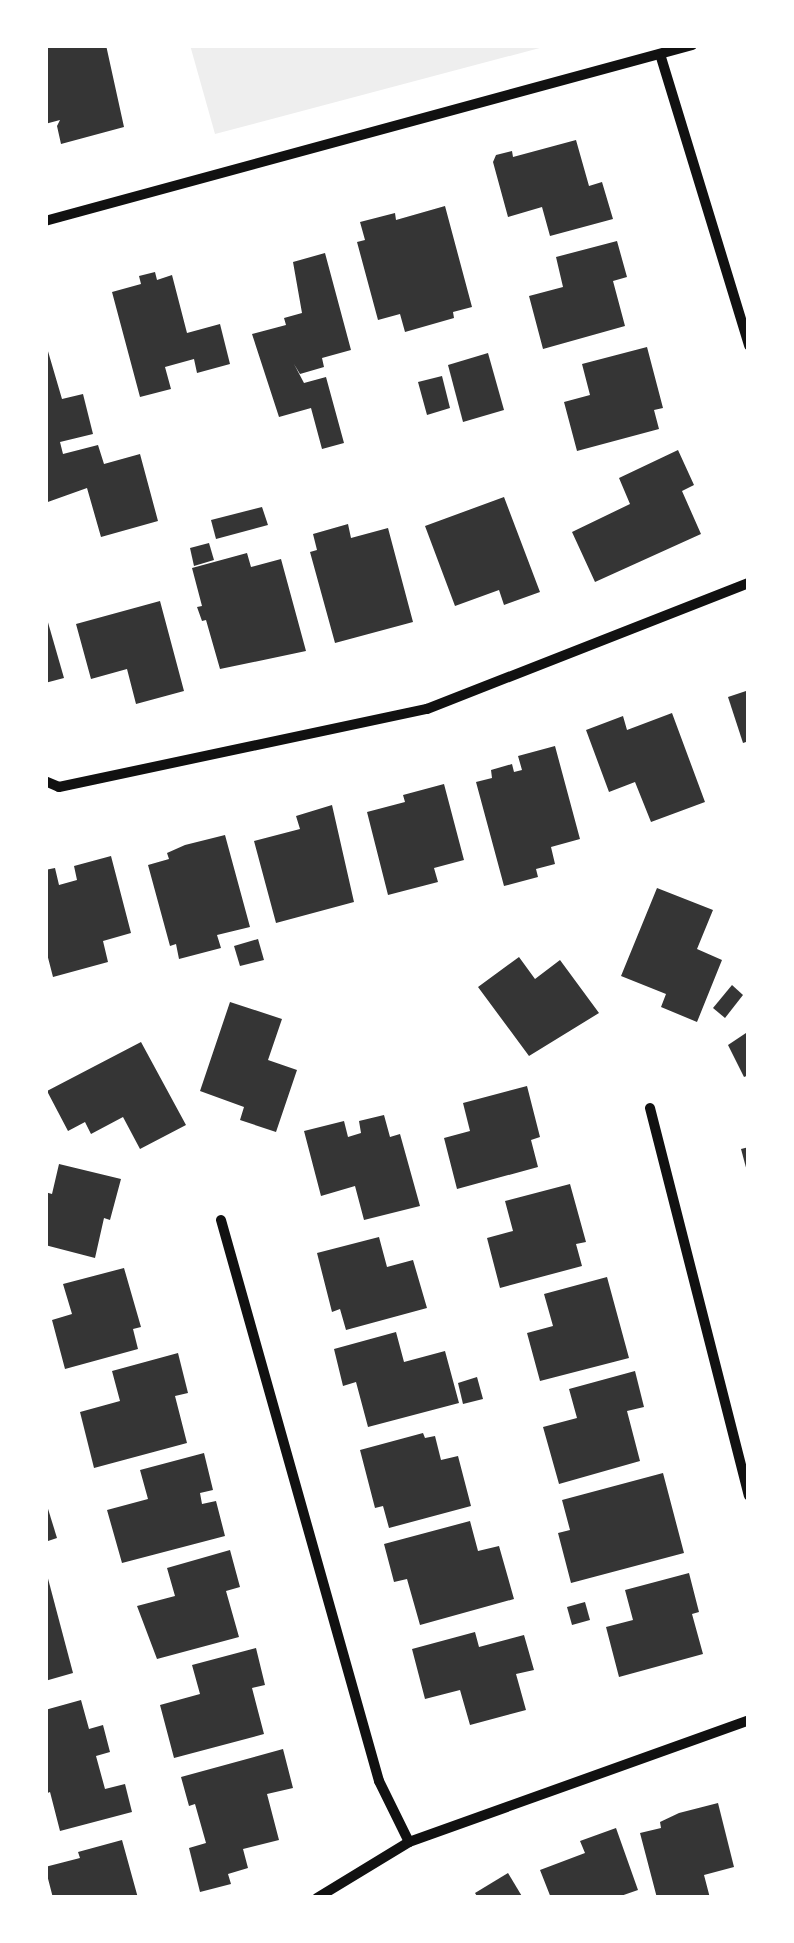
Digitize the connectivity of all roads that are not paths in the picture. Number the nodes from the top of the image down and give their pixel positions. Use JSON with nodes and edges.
{"nodes":[{"id":1,"x":692,"y":45,"type":"edge"},
{"id":2,"x":660,"y":54,"type":"junction"},
{"id":3,"x":45,"y":221,"type":"edge"},
{"id":4,"x":749,"y":346,"type":"edge"},
{"id":5,"x":749,"y":583,"type":"edge"},
{"id":6,"x":45,"y":781,"type":"edge"},
{"id":7,"x":650,"y":1108,"type":"dead end"},
{"id":8,"x":221,"y":1220,"type":"dead end"},
{"id":9,"x":749,"y":1496,"type":"edge"},
{"id":10,"x":749,"y":1720,"type":"edge"},
{"id":11,"x":408,"y":1842,"type":"junction"},
{"id":12,"x":317,"y":1898,"type":"edge"}],
"edges":[{"from":1,"to":2,"type":"street"},
{"from":2,"to":3,"type":"street"},
{"from":2,"to":4,"type":"street"},
{"from":5,"to":6,"type":"street"},
{"from":7,"to":9,"type":"street"},
{"from":8,"to":11,"type":"street"},
{"from":10,"to":11,"type":"street"},
{"from":11,"to":12,"type":"street"}]}
